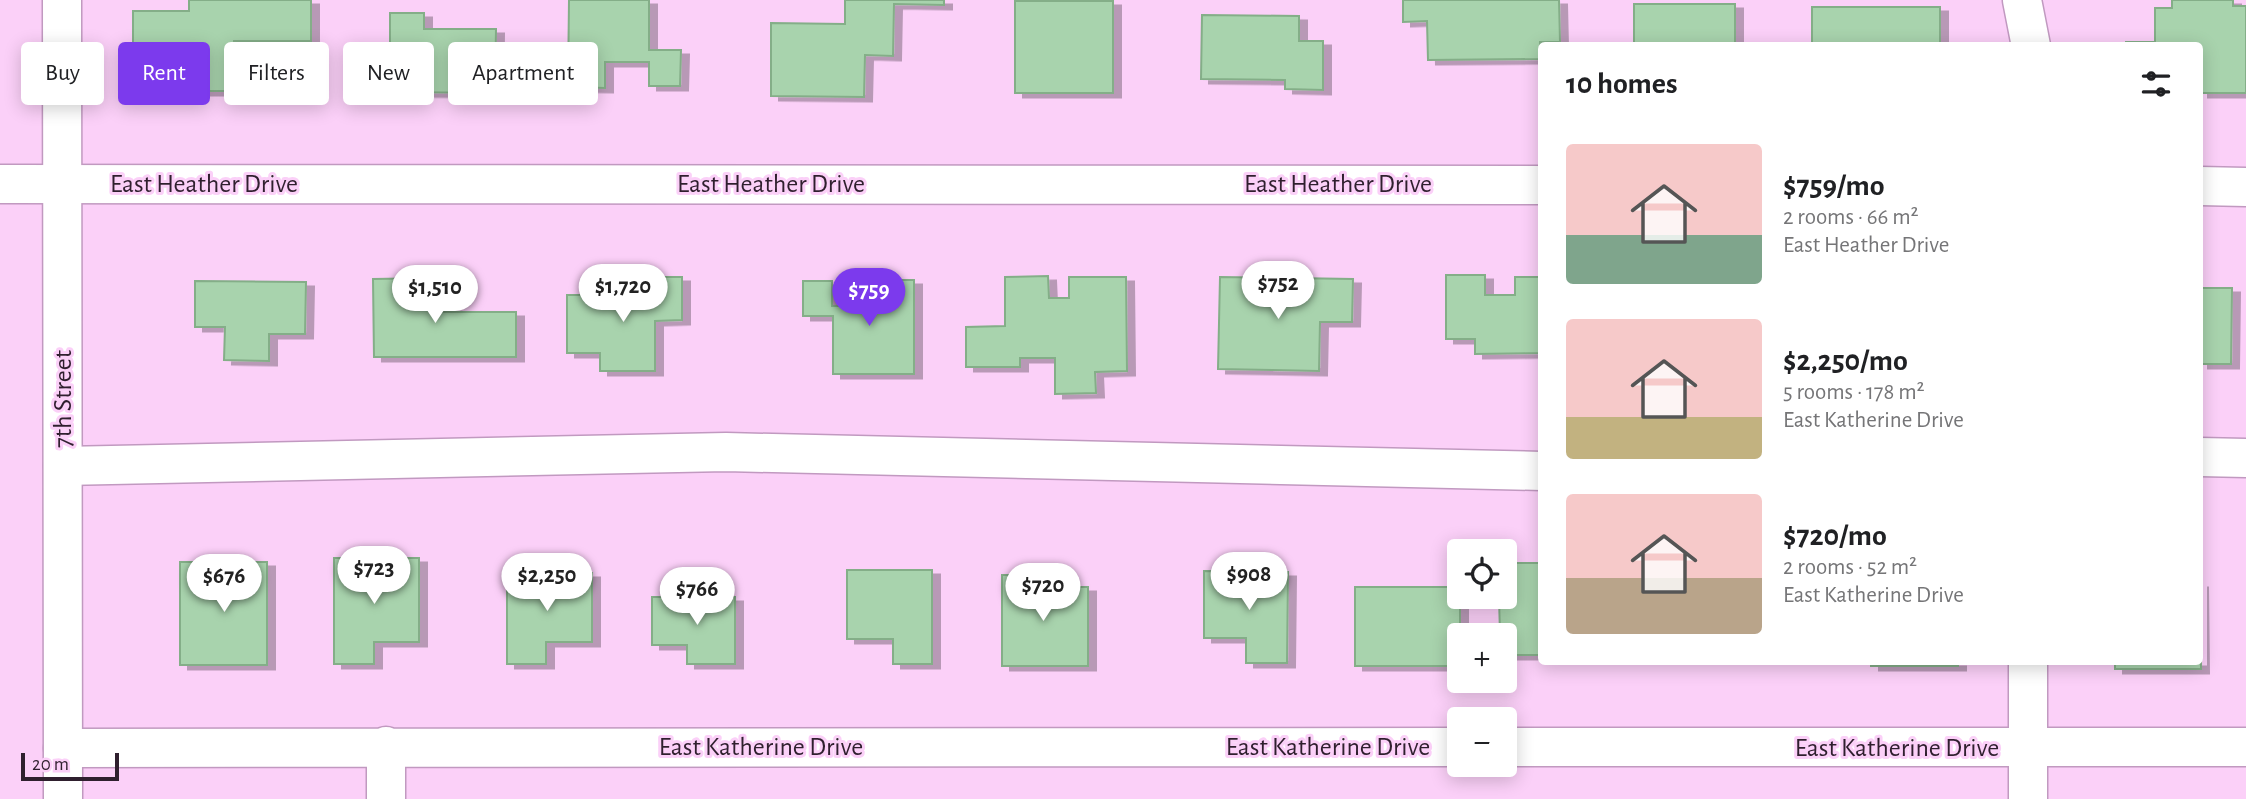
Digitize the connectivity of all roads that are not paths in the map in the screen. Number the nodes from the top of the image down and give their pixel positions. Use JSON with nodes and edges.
{"nodes":[{"id":1,"x":62,"y":0,"type":"edge"},
{"id":2,"x":2022,"y":0,"type":"edge"},
{"id":3,"x":2030,"y":42,"type":"edge"},
{"id":4,"x":0,"y":184,"type":"edge"},
{"id":5,"x":62,"y":184,"type":"junction"},
{"id":6,"x":1538,"y":185,"type":"edge"},
{"id":7,"x":2203,"y":186,"type":"edge"},
{"id":8,"x":2246,"y":187,"type":"edge"},
{"id":9,"x":2203,"y":457,"type":"edge"},
{"id":10,"x":2246,"y":458,"type":"edge"},
{"id":11,"x":63,"y":466,"type":"junction"},
{"id":12,"x":1538,"y":471,"type":"edge"},
{"id":13,"x":2028,"y":665,"type":"edge"},
{"id":14,"x":386,"y":746,"type":"junction"},
{"id":15,"x":1447,"y":747,"type":"edge"},
{"id":16,"x":1517,"y":747,"type":"edge"},
{"id":17,"x":2246,"y":747,"type":"edge"},
{"id":18,"x":63,"y":748,"type":"junction"},
{"id":19,"x":2029,"y":748,"type":"junction"},
{"id":20,"x":63,"y":799,"type":"edge"},
{"id":21,"x":386,"y":799,"type":"edge"},
{"id":22,"x":2028,"y":799,"type":"edge"}],
"edges":[{"from":1,"to":5,"type":"street","name":"7th Street"},
{"from":2,"to":3,"type":"street"},
{"from":4,"to":5,"type":"street","name":"East Heather Drive"},
{"from":5,"to":6,"type":"street","name":"East Heather Drive"},
{"from":5,"to":11,"type":"street","name":"7th Street"},
{"from":7,"to":8,"type":"street"},
{"from":9,"to":10,"type":"street"},
{"from":11,"to":12,"type":"street"},
{"from":11,"to":18,"type":"street","name":"7th Street"},
{"from":13,"to":19,"type":"street"},
{"from":14,"to":15,"type":"street","name":"East Katherine Drive"},
{"from":14,"to":18,"type":"street","name":"East Katherine Drive"},
{"from":14,"to":21,"type":"street"},
{"from":16,"to":19,"type":"street","name":"East Katherine Drive"},
{"from":17,"to":19,"type":"street","name":"East Katherine Drive"},
{"from":18,"to":20,"type":"street","name":"7th Street"},
{"from":19,"to":22,"type":"street"}]}
